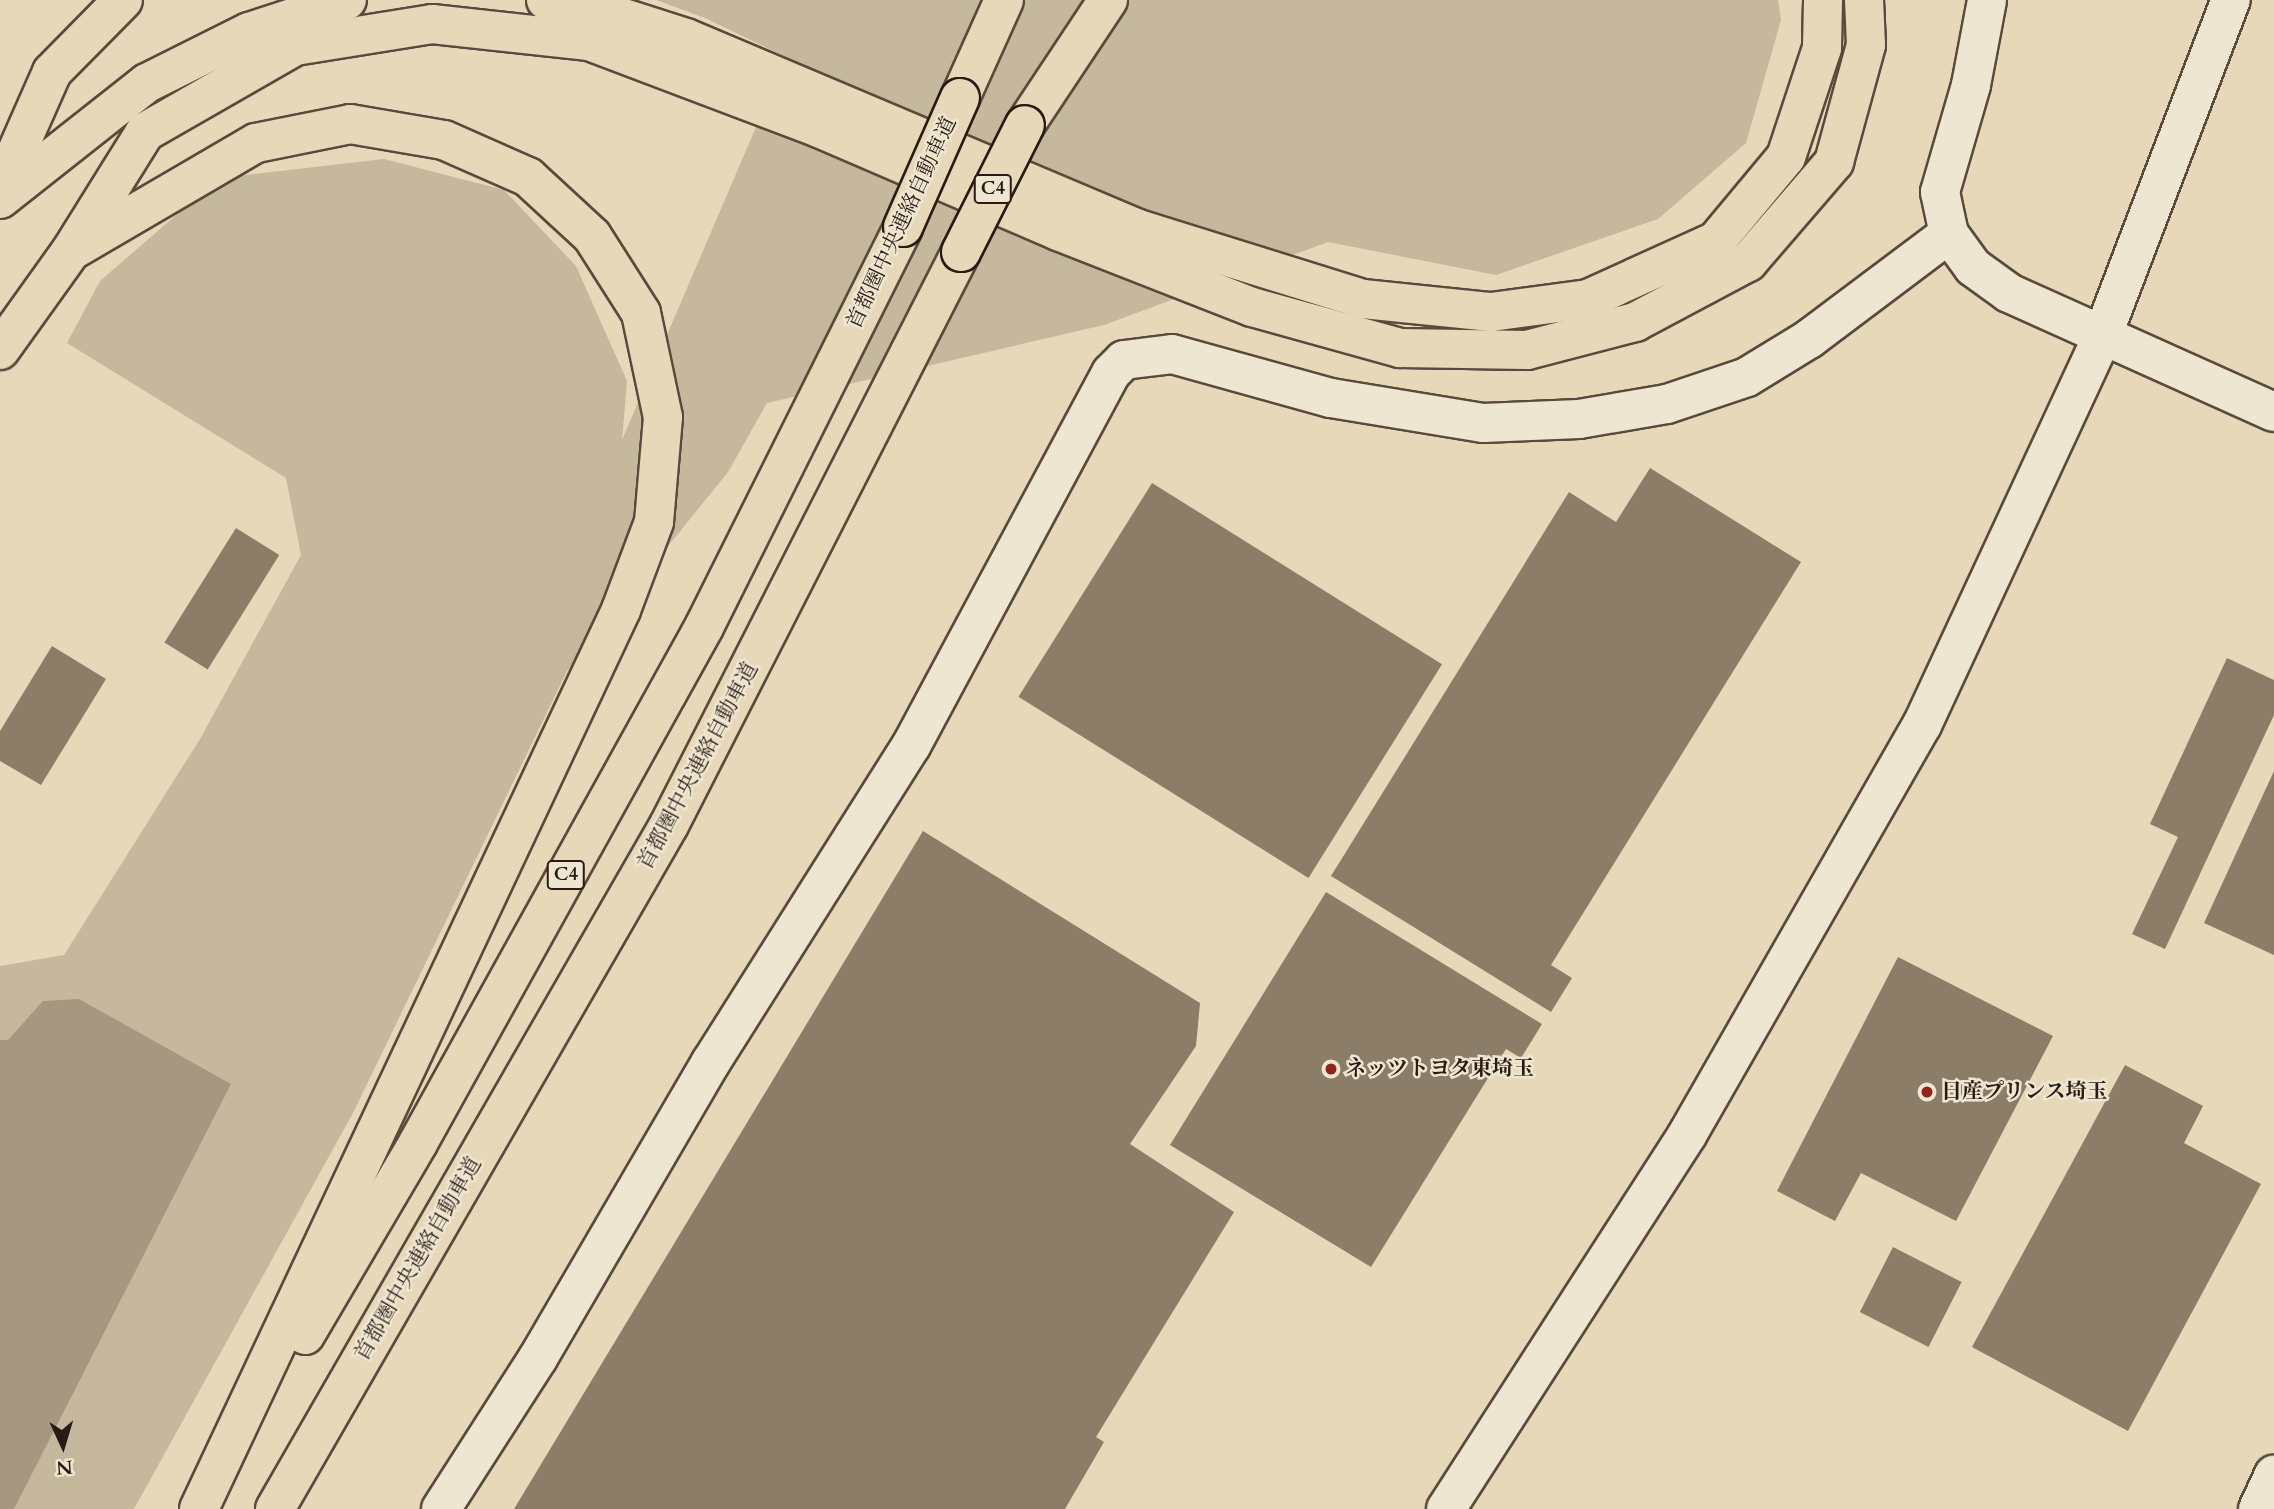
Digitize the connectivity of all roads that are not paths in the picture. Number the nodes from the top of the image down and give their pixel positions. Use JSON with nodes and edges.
{"nodes":[{"id":1,"x":123,"y":0,"type":"edge"},
{"id":2,"x":347,"y":0,"type":"edge"},
{"id":3,"x":546,"y":0,"type":"edge"},
{"id":4,"x":1004,"y":0,"type":"edge"},
{"id":5,"x":1078,"y":0,"type":"edge"},
{"id":6,"x":1108,"y":0,"type":"edge"},
{"id":7,"x":1823,"y":0,"type":"edge"},
{"id":8,"x":1864,"y":0,"type":"edge"},
{"id":9,"x":1987,"y":0,"type":"edge"},
{"id":10,"x":2231,"y":0,"type":"edge"},
{"id":11,"x":1025,"y":125,"type":"junction"},
{"id":12,"x":0,"y":190,"type":"edge"},
{"id":13,"x":0,"y":199,"type":"edge"},
{"id":14,"x":1949,"y":234,"type":"junction"},
{"id":15,"x":71,"y":251,"type":"junction"},
{"id":16,"x":2102,"y":337,"type":"junction"},
{"id":17,"x":0,"y":350,"type":"edge"},
{"id":18,"x":2274,"y":412,"type":"edge"},
{"id":19,"x":2274,"y":1474,"type":"edge"},
{"id":20,"x":201,"y":1509,"type":"edge"},
{"id":21,"x":275,"y":1509,"type":"edge"},
{"id":22,"x":441,"y":1509,"type":"edge"},
{"id":23,"x":1446,"y":1509,"type":"edge"},
{"id":24,"x":2258,"y":1509,"type":"edge"}],
"edges":[{"from":1,"to":12,"type":"highway"},
{"from":2,"to":13,"type":"highway"},
{"from":3,"to":7,"type":"highway"},
{"from":4,"to":20,"type":"highway","name":"首都圏中央連絡自動車道","number":"C4","bridge":true},
{"from":5,"to":11,"type":"highway","name":"首都圏中央連絡自動車道","number":"C4"},
{"from":6,"to":11,"type":"highway"},
{"from":8,"to":15,"type":"highway"},
{"from":9,"to":14,"type":"street"},
{"from":10,"to":16,"type":"street"},
{"from":11,"to":21,"type":"highway","name":"首都圏中央連絡自動車道","number":"C4","bridge":true},
{"from":14,"to":16,"type":"street"},
{"from":14,"to":22,"type":"street"},
{"from":15,"to":17,"type":"highway"},
{"from":15,"to":20,"type":"highway"},
{"from":16,"to":18,"type":"street"},
{"from":16,"to":23,"type":"street"},
{"from":19,"to":24,"type":"street"}]}
